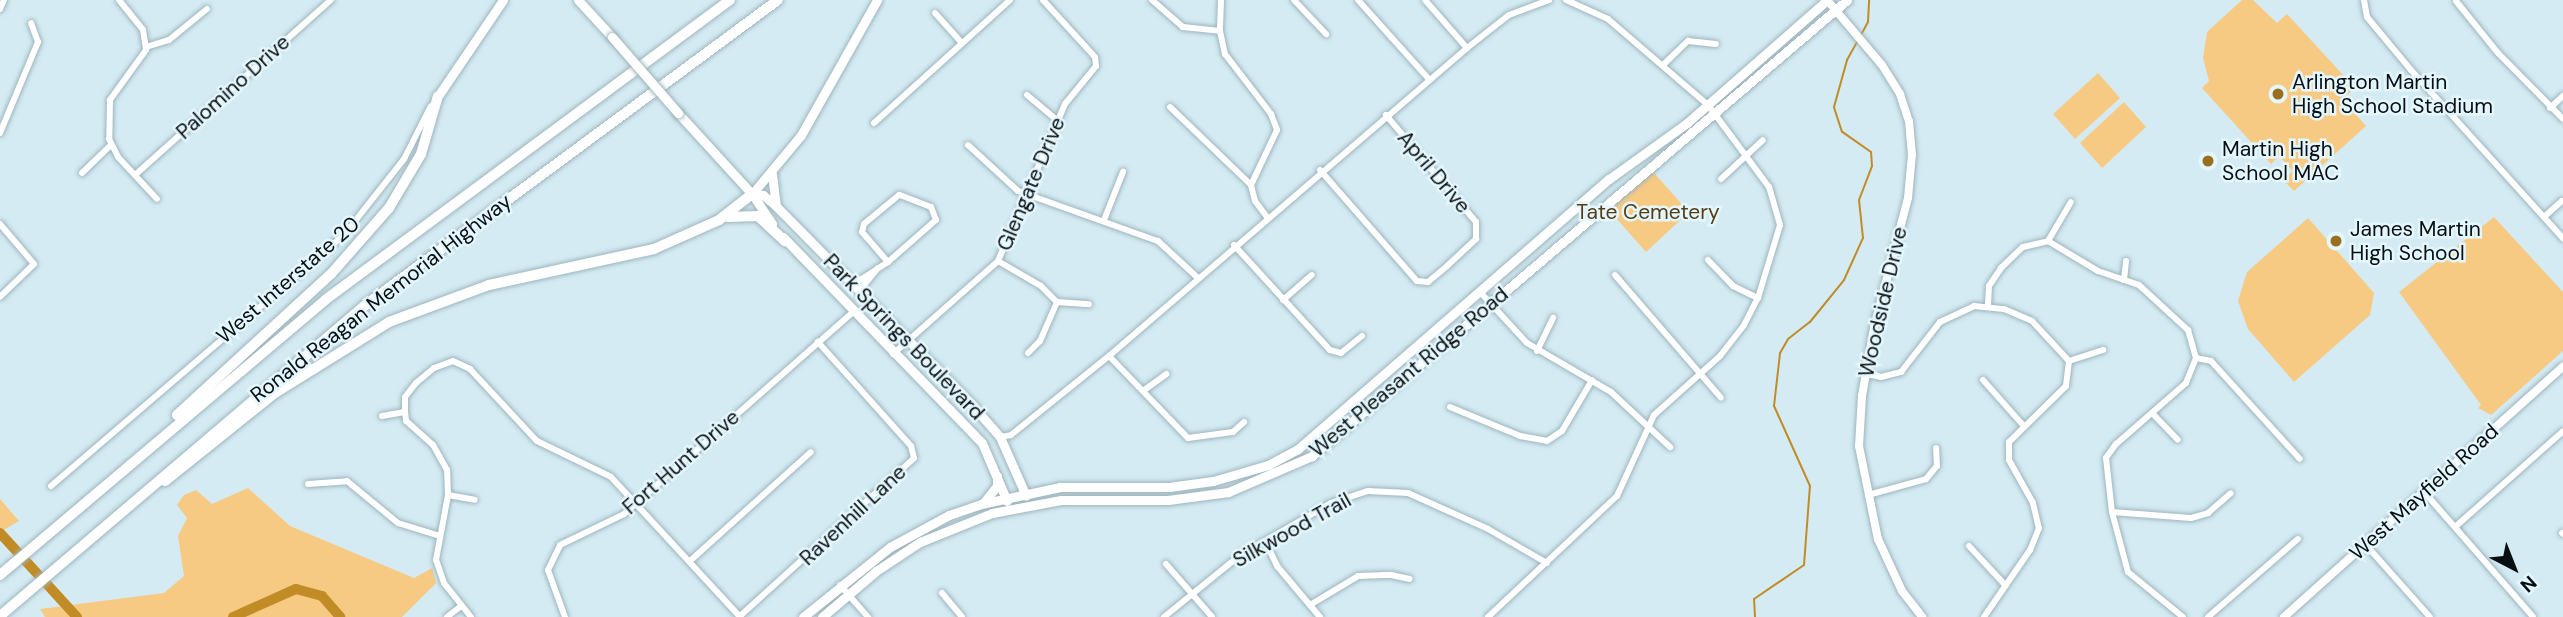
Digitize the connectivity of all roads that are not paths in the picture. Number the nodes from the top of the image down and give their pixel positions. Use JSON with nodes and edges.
{"nodes":[{"id":1,"x":4,"y":0,"type":"edge"},
{"id":2,"x":119,"y":0,"type":"edge"},
{"id":3,"x":331,"y":0,"type":"edge"},
{"id":4,"x":503,"y":0,"type":"edge"},
{"id":5,"x":578,"y":0,"type":"edge"},
{"id":6,"x":730,"y":0,"type":"edge"},
{"id":7,"x":778,"y":0,"type":"edge"},
{"id":8,"x":877,"y":0,"type":"edge"},
{"id":9,"x":1010,"y":0,"type":"edge"},
{"id":10,"x":1043,"y":0,"type":"edge"},
{"id":11,"x":1152,"y":0,"type":"edge"},
{"id":12,"x":1221,"y":0,"type":"edge"},
{"id":13,"x":1294,"y":0,"type":"edge"},
{"id":14,"x":1358,"y":0,"type":"edge"},
{"id":15,"x":1425,"y":0,"type":"edge"},
{"id":16,"x":1549,"y":0,"type":"edge"},
{"id":17,"x":1566,"y":0,"type":"edge"},
{"id":18,"x":1827,"y":0,"type":"edge"},
{"id":19,"x":1847,"y":0,"type":"edge"},
{"id":20,"x":2364,"y":0,"type":"edge"},
{"id":21,"x":2456,"y":1,"type":"edge"},
{"id":22,"x":0,"y":9,"type":"edge"},
{"id":23,"x":207,"y":9,"type":"dead end"},
{"id":24,"x":1836,"y":10,"type":"junction"},
{"id":25,"x":935,"y":13,"type":"dead end"},
{"id":26,"x":32,"y":23,"type":"dead end"},
{"id":27,"x":1220,"y":31,"type":"junction"},
{"id":28,"x":1326,"y":34,"type":"dead end"},
{"id":29,"x":962,"y":43,"type":"junction"},
{"id":30,"x":1716,"y":44,"type":"dead end"},
{"id":31,"x":146,"y":47,"type":"junction"},
{"id":32,"x":1467,"y":48,"type":"junction"},
{"id":33,"x":1663,"y":65,"type":"junction"},
{"id":34,"x":1429,"y":79,"type":"junction"},
{"id":35,"x":1027,"y":95,"type":"dead end"},
{"id":36,"x":438,"y":96,"type":"junction"},
{"id":37,"x":2563,"y":96,"type":"edge"},
{"id":38,"x":1708,"y":105,"type":"junction"},
{"id":39,"x":1170,"y":107,"type":"dead end"},
{"id":40,"x":2550,"y":108,"type":"junction"},
{"id":41,"x":1386,"y":115,"type":"junction"},
{"id":42,"x":1716,"y":115,"type":"junction"},
{"id":43,"x":3,"y":118,"type":"edge"},
{"id":44,"x":2563,"y":119,"type":"edge"},
{"id":45,"x":1057,"y":120,"type":"junction"},
{"id":46,"x":874,"y":123,"type":"dead end"},
{"id":47,"x":0,"y":133,"type":"edge"},
{"id":48,"x":1763,"y":141,"type":"dead end"},
{"id":49,"x":111,"y":145,"type":"junction"},
{"id":50,"x":968,"y":145,"type":"dead end"},
{"id":51,"x":409,"y":146,"type":"junction"},
{"id":52,"x":421,"y":154,"type":"junction"},
{"id":53,"x":1747,"y":156,"type":"junction"},
{"id":54,"x":1321,"y":170,"type":"junction"},
{"id":55,"x":1123,"y":172,"type":"dead end"},
{"id":56,"x":82,"y":173,"type":"dead end"},
{"id":57,"x":772,"y":174,"type":"junction"},
{"id":58,"x":135,"y":175,"type":"junction"},
{"id":59,"x":1721,"y":179,"type":"dead end"},
{"id":60,"x":1251,"y":185,"type":"junction"},
{"id":61,"x":751,"y":194,"type":"junction"},
{"id":62,"x":1026,"y":194,"type":"junction"},
{"id":63,"x":157,"y":199,"type":"dead end"},
{"id":64,"x":2562,"y":201,"type":"edge"},
{"id":65,"x":2071,"y":202,"type":"dead end"},
{"id":66,"x":776,"y":206,"type":"junction"},
{"id":67,"x":1267,"y":217,"type":"junction"},
{"id":68,"x":2544,"y":217,"type":"junction"},
{"id":69,"x":719,"y":219,"type":"junction"},
{"id":70,"x":1104,"y":220,"type":"junction"},
{"id":71,"x":0,"y":224,"type":"edge"},
{"id":72,"x":2563,"y":238,"type":"edge"},
{"id":73,"x":786,"y":241,"type":"junction"},
{"id":74,"x":2048,"y":241,"type":"junction"},
{"id":75,"x":1234,"y":246,"type":"junction"},
{"id":76,"x":827,"y":257,"type":"junction"},
{"id":77,"x":1708,"y":260,"type":"dead end"},
{"id":78,"x":998,"y":261,"type":"junction"},
{"id":79,"x":2126,"y":261,"type":"dead end"},
{"id":80,"x":888,"y":262,"type":"junction"},
{"id":81,"x":1312,"y":275,"type":"dead end"},
{"id":82,"x":1615,"y":275,"type":"dead end"},
{"id":83,"x":1197,"y":277,"type":"junction"},
{"id":84,"x":2124,"y":279,"type":"junction"},
{"id":85,"x":857,"y":287,"type":"junction"},
{"id":86,"x":1481,"y":293,"type":"junction"},
{"id":87,"x":0,"y":297,"type":"edge"},
{"id":88,"x":1758,"y":298,"type":"junction"},
{"id":89,"x":1283,"y":300,"type":"junction"},
{"id":90,"x":1056,"y":302,"type":"junction"},
{"id":91,"x":1090,"y":304,"type":"dead end"},
{"id":92,"x":1490,"y":304,"type":"junction"},
{"id":93,"x":1988,"y":305,"type":"junction"},
{"id":94,"x":853,"y":312,"type":"junction"},
{"id":95,"x":1553,"y":318,"type":"dead end"},
{"id":96,"x":1362,"y":336,"type":"dead end"},
{"id":97,"x":909,"y":340,"type":"junction"},
{"id":98,"x":818,"y":342,"type":"junction"},
{"id":99,"x":2103,"y":350,"type":"dead end"},
{"id":100,"x":1537,"y":351,"type":"junction"},
{"id":101,"x":1028,"y":353,"type":"dead end"},
{"id":102,"x":893,"y":354,"type":"junction"},
{"id":103,"x":1109,"y":356,"type":"junction"},
{"id":104,"x":2196,"y":358,"type":"junction"},
{"id":105,"x":2069,"y":361,"type":"junction"},
{"id":106,"x":2563,"y":367,"type":"edge"},
{"id":107,"x":1702,"y":373,"type":"junction"},
{"id":108,"x":1166,"y":374,"type":"dead end"},
{"id":109,"x":1866,"y":374,"type":"junction"},
{"id":110,"x":1592,"y":380,"type":"junction"},
{"id":111,"x":1983,"y":380,"type":"dead end"},
{"id":112,"x":1143,"y":391,"type":"junction"},
{"id":113,"x":1720,"y":398,"type":"dead end"},
{"id":114,"x":1450,"y":407,"type":"dead end"},
{"id":115,"x":405,"y":412,"type":"junction"},
{"id":116,"x":2152,"y":413,"type":"junction"},
{"id":117,"x":382,"y":416,"type":"dead end"},
{"id":118,"x":1244,"y":422,"type":"dead end"},
{"id":119,"x":2022,"y":425,"type":"junction"},
{"id":120,"x":1647,"y":426,"type":"junction"},
{"id":121,"x":2563,"y":431,"type":"edge"},
{"id":122,"x":1000,"y":438,"type":"junction"},
{"id":123,"x":2178,"y":440,"type":"dead end"},
{"id":124,"x":1670,"y":447,"type":"dead end"},
{"id":125,"x":1937,"y":448,"type":"dead end"},
{"id":126,"x":811,"y":452,"type":"dead end"},
{"id":127,"x":132,"y":460,"type":"junction"},
{"id":128,"x":2300,"y":460,"type":"dead end"},
{"id":129,"x":994,"y":464,"type":"junction"},
{"id":130,"x":1018,"y":474,"type":"junction"},
{"id":131,"x":308,"y":484,"type":"dead end"},
{"id":132,"x":51,"y":486,"type":"dead end"},
{"id":133,"x":1049,"y":489,"type":"junction"},
{"id":134,"x":2425,"y":492,"type":"junction"},
{"id":135,"x":1025,"y":493,"type":"junction"},
{"id":136,"x":2231,"y":493,"type":"dead end"},
{"id":137,"x":448,"y":495,"type":"junction"},
{"id":138,"x":1868,"y":495,"type":"junction"},
{"id":139,"x":1006,"y":497,"type":"junction"},
{"id":140,"x":475,"y":500,"type":"dead end"},
{"id":141,"x":636,"y":503,"type":"junction"},
{"id":142,"x":981,"y":504,"type":"junction"},
{"id":143,"x":1027,"y":504,"type":"junction"},
{"id":144,"x":1010,"y":508,"type":"junction"},
{"id":145,"x":2112,"y":512,"type":"junction"},
{"id":146,"x":112,"y":520,"type":"junction"},
{"id":147,"x":2455,"y":527,"type":"junction"},
{"id":148,"x":437,"y":535,"type":"junction"},
{"id":149,"x":2298,"y":539,"type":"dead end"},
{"id":150,"x":1265,"y":541,"type":"junction"},
{"id":151,"x":2366,"y":545,"type":"junction"},
{"id":152,"x":1969,"y":546,"type":"dead end"},
{"id":153,"x":691,"y":560,"type":"junction"},
{"id":154,"x":1547,"y":563,"type":"junction"},
{"id":155,"x":1166,"y":564,"type":"dead end"},
{"id":156,"x":3,"y":572,"type":"edge"},
{"id":157,"x":1410,"y":579,"type":"dead end"},
{"id":158,"x":840,"y":585,"type":"junction"},
{"id":159,"x":2006,"y":586,"type":"junction"},
{"id":160,"x":942,"y":593,"type":"dead end"},
{"id":161,"x":1192,"y":593,"type":"junction"},
{"id":162,"x":848,"y":594,"type":"junction"},
{"id":163,"x":1310,"y":605,"type":"junction"},
{"id":164,"x":461,"y":606,"type":"junction"},
{"id":165,"x":0,"y":616,"type":"edge"},
{"id":166,"x":447,"y":617,"type":"edge"},
{"id":167,"x":471,"y":617,"type":"edge"},
{"id":168,"x":565,"y":617,"type":"edge"},
{"id":169,"x":740,"y":617,"type":"edge"},
{"id":170,"x":803,"y":617,"type":"edge"},
{"id":171,"x":822,"y":617,"type":"edge"},
{"id":172,"x":868,"y":617,"type":"edge"},
{"id":173,"x":962,"y":617,"type":"edge"},
{"id":174,"x":1164,"y":617,"type":"edge"},
{"id":175,"x":1212,"y":617,"type":"edge"},
{"id":176,"x":1320,"y":617,"type":"edge"},
{"id":177,"x":1488,"y":617,"type":"edge"},
{"id":178,"x":1922,"y":617,"type":"edge"},
{"id":179,"x":1984,"y":617,"type":"edge"},
{"id":180,"x":2183,"y":617,"type":"edge"},
{"id":181,"x":2208,"y":617,"type":"edge"},
{"id":182,"x":2284,"y":617,"type":"edge"},
{"id":183,"x":2430,"y":617,"type":"edge"},
{"id":184,"x":2533,"y":617,"type":"edge"}],
"edges":[{"from":1,"to":22,"type":"street"},
{"from":2,"to":31,"type":"street"},
{"from":3,"to":58,"type":"street","name":"Palomino Drive"},
{"from":4,"to":36,"type":"main road","name":"West Interstate 20"},
{"from":5,"to":61,"type":"main road","name":"Park Springs Boulevard","bridge":true},
{"from":6,"to":127,"type":"highway","name":"Ronald Reagan Memorial Highway"},
{"from":7,"to":146,"type":"highway","name":"Ronald Reagan Memorial Highway"},
{"from":8,"to":57,"type":"main road"},
{"from":9,"to":29,"type":"street"},
{"from":10,"to":45,"type":"street","name":"Glengate Drive"},
{"from":11,"to":27,"type":"street"},
{"from":12,"to":27,"type":"street"},
{"from":13,"to":28,"type":"street"},
{"from":14,"to":34,"type":"street"},
{"from":15,"to":32,"type":"street"},
{"from":16,"to":32,"type":"street"},
{"from":17,"to":33,"type":"street"},
{"from":18,"to":24,"type":"street","name":"Woodside Drive"},
{"from":18,"to":38,"type":"main road","name":"West Pleasant Ridge Road"},
{"from":19,"to":24,"type":"main road","name":"West Pleasant Ridge Road"},
{"from":20,"to":68,"type":"street"},
{"from":21,"to":40,"type":"street"},
{"from":23,"to":31,"type":"street"},
{"from":24,"to":42,"type":"main road","name":"West Pleasant Ridge Road"},
{"from":24,"to":109,"type":"street","name":"Woodside Drive"},
{"from":25,"to":29,"type":"street"},
{"from":26,"to":43,"type":"street"},
{"from":27,"to":60,"type":"street"},
{"from":29,"to":46,"type":"street"},
{"from":30,"to":33,"type":"street"},
{"from":31,"to":49,"type":"street"},
{"from":32,"to":34,"type":"street"},
{"from":33,"to":38,"type":"street"},
{"from":34,"to":41,"type":"street"},
{"from":35,"to":45,"type":"street"},
{"from":36,"to":51,"type":"street","name":"West Interstate 20"},
{"from":36,"to":52,"type":"highway"},
{"from":37,"to":40,"type":"street"},
{"from":38,"to":42,"type":"street"},
{"from":38,"to":86,"type":"main road","name":"West Pleasant Ridge Road"},
{"from":39,"to":60,"type":"street"},
{"from":40,"to":44,"type":"street"},
{"from":41,"to":54,"type":"street"},
{"from":41,"to":54,"type":"street","name":"April Drive"},
{"from":42,"to":53,"type":"street"},
{"from":42,"to":92,"type":"main road","name":"West Pleasant Ridge Road"},
{"from":43,"to":47,"type":"street"},
{"from":45,"to":62,"type":"street","name":"Glengate Drive"},
{"from":48,"to":53,"type":"street"},
{"from":49,"to":56,"type":"street"},
{"from":49,"to":58,"type":"street"},
{"from":50,"to":62,"type":"street"},
{"from":51,"to":52,"type":"highway"},
{"from":51,"to":132,"type":"street","name":"West Interstate 20"},
{"from":52,"to":127,"type":"highway"},
{"from":53,"to":59,"type":"street"},
{"from":53,"to":88,"type":"street"},
{"from":54,"to":67,"type":"street"},
{"from":55,"to":70,"type":"street"},
{"from":57,"to":61,"type":"main road"},
{"from":57,"to":66,"type":"main road"},
{"from":58,"to":63,"type":"street"},
{"from":60,"to":67,"type":"street"},
{"from":61,"to":66,"type":"main road","name":"Park Springs Boulevard"},
{"from":61,"to":69,"type":"highway"},
{"from":61,"to":73,"type":"main road","name":"Park Springs Boulevard"},
{"from":62,"to":70,"type":"street"},
{"from":62,"to":78,"type":"street","name":"Glengate Drive"},
{"from":64,"to":68,"type":"street"},
{"from":65,"to":74,"type":"street"},
{"from":66,"to":76,"type":"main road","name":"Park Springs Boulevard"},
{"from":67,"to":75,"type":"street"},
{"from":68,"to":72,"type":"street"},
{"from":69,"to":73,"type":"highway"},
{"from":69,"to":146,"type":"highway"},
{"from":70,"to":83,"type":"street"},
{"from":71,"to":87,"type":"street"},
{"from":73,"to":76,"type":"main road"},
{"from":73,"to":94,"type":"main road","name":"Park Springs Boulevard"},
{"from":74,"to":84,"type":"street"},
{"from":74,"to":93,"type":"street"},
{"from":75,"to":83,"type":"street"},
{"from":75,"to":89,"type":"street"},
{"from":76,"to":85,"type":"main road","name":"Park Springs Boulevard"},
{"from":77,"to":88,"type":"street"},
{"from":78,"to":90,"type":"street"},
{"from":78,"to":97,"type":"street","name":"Glengate Drive"},
{"from":79,"to":84,"type":"street"},
{"from":80,"to":80,"type":"street"},
{"from":80,"to":85,"type":"street"},
{"from":81,"to":89,"type":"street"},
{"from":82,"to":107,"type":"street"},
{"from":83,"to":103,"type":"street"},
{"from":84,"to":104,"type":"street"},
{"from":85,"to":97,"type":"main road","name":"Park Springs Boulevard"},
{"from":86,"to":92,"type":"street"},
{"from":86,"to":133,"type":"main road","name":"West Pleasant Ridge Road"},
{"from":88,"to":107,"type":"street"},
{"from":89,"to":96,"type":"street"},
{"from":90,"to":91,"type":"street"},
{"from":90,"to":101,"type":"street"},
{"from":92,"to":100,"type":"street"},
{"from":92,"to":143,"type":"main road","name":"West Pleasant Ridge Road"},
{"from":93,"to":105,"type":"street"},
{"from":93,"to":109,"type":"street"},
{"from":94,"to":98,"type":"street","name":"Fort Hunt Drive"},
{"from":94,"to":102,"type":"main road","name":"Park Springs Boulevard"},
{"from":95,"to":100,"type":"street"},
{"from":97,"to":102,"type":"street","name":"Glengate Drive"},
{"from":97,"to":122,"type":"main road","name":"Park Springs Boulevard"},
{"from":98,"to":141,"type":"street","name":"Fort Hunt Drive"},
{"from":98,"to":169,"type":"street","name":"Ravenhill Lane"},
{"from":99,"to":105,"type":"street"},
{"from":100,"to":110,"type":"street"},
{"from":102,"to":129,"type":"main road","name":"Park Springs Boulevard"},
{"from":103,"to":112,"type":"street"},
{"from":103,"to":122,"type":"street"},
{"from":104,"to":116,"type":"street"},
{"from":104,"to":128,"type":"street"},
{"from":105,"to":119,"type":"street"},
{"from":106,"to":134,"type":"street","name":"West Mayfield Road"},
{"from":107,"to":113,"type":"street"},
{"from":107,"to":120,"type":"street"},
{"from":108,"to":112,"type":"street"},
{"from":109,"to":138,"type":"street","name":"Woodside Drive"},
{"from":110,"to":114,"type":"street"},
{"from":110,"to":120,"type":"street"},
{"from":111,"to":119,"type":"street"},
{"from":112,"to":118,"type":"street"},
{"from":115,"to":117,"type":"street"},
{"from":115,"to":137,"type":"street"},
{"from":115,"to":141,"type":"street"},
{"from":116,"to":123,"type":"street"},
{"from":116,"to":145,"type":"street"},
{"from":119,"to":159,"type":"street"},
{"from":120,"to":124,"type":"street"},
{"from":120,"to":154,"type":"street"},
{"from":121,"to":147,"type":"street"},
{"from":122,"to":130,"type":"main road","name":"Park Springs Boulevard"},
{"from":125,"to":138,"type":"street"},
{"from":126,"to":153,"type":"street"},
{"from":127,"to":156,"type":"highway","name":"Ronald Reagan Memorial Highway"},
{"from":129,"to":139,"type":"main road","name":"Park Springs Boulevard"},
{"from":129,"to":142,"type":"main road"},
{"from":130,"to":133,"type":"main road"},
{"from":130,"to":135,"type":"main road","name":"Park Springs Boulevard"},
{"from":131,"to":148,"type":"street"},
{"from":133,"to":135,"type":"main road","name":"West Pleasant Ridge Road"},
{"from":134,"to":147,"type":"street"},
{"from":134,"to":151,"type":"street","name":"West Mayfield Road"},
{"from":135,"to":139,"type":"main road","name":"West Pleasant Ridge Road"},
{"from":135,"to":143,"type":"main road","name":"Park Springs Boulevard"},
{"from":136,"to":145,"type":"street"},
{"from":137,"to":140,"type":"street"},
{"from":137,"to":148,"type":"street"},
{"from":138,"to":178,"type":"street","name":"Woodside Drive"},
{"from":139,"to":142,"type":"main road","name":"West Pleasant Ridge Road"},
{"from":139,"to":144,"type":"main road","name":"Park Springs Boulevard"},
{"from":141,"to":153,"type":"street"},
{"from":141,"to":168,"type":"street","name":"Fort Hunt Drive"},
{"from":142,"to":158,"type":"main road","name":"West Pleasant Ridge Road"},
{"from":143,"to":144,"type":"main road","name":"West Pleasant Ridge Road"},
{"from":144,"to":162,"type":"main road","name":"West Pleasant Ridge Road"},
{"from":145,"to":180,"type":"street"},
{"from":146,"to":165,"type":"highway","name":"Ronald Reagan Memorial Highway"},
{"from":147,"to":184,"type":"street"},
{"from":148,"to":164,"type":"street"},
{"from":149,"to":181,"type":"street"},
{"from":150,"to":154,"type":"street","name":"Silkwood Trail"},
{"from":150,"to":161,"type":"street","name":"Silkwood Trail"},
{"from":150,"to":163,"type":"street"},
{"from":151,"to":182,"type":"street","name":"West Mayfield Road"},
{"from":151,"to":183,"type":"street"},
{"from":152,"to":159,"type":"street"},
{"from":153,"to":169,"type":"street"},
{"from":154,"to":177,"type":"street"},
{"from":155,"to":161,"type":"street"},
{"from":157,"to":163,"type":"street"},
{"from":158,"to":162,"type":"street"},
{"from":158,"to":170,"type":"main road","name":"West Pleasant Ridge Road"},
{"from":159,"to":179,"type":"street"},
{"from":160,"to":173,"type":"street"},
{"from":161,"to":174,"type":"street","name":"Silkwood Trail"},
{"from":161,"to":175,"type":"street"},
{"from":162,"to":171,"type":"main road","name":"West Pleasant Ridge Road"},
{"from":162,"to":172,"type":"street"},
{"from":163,"to":176,"type":"street"},
{"from":164,"to":166,"type":"street"},
{"from":164,"to":167,"type":"street"}]}
